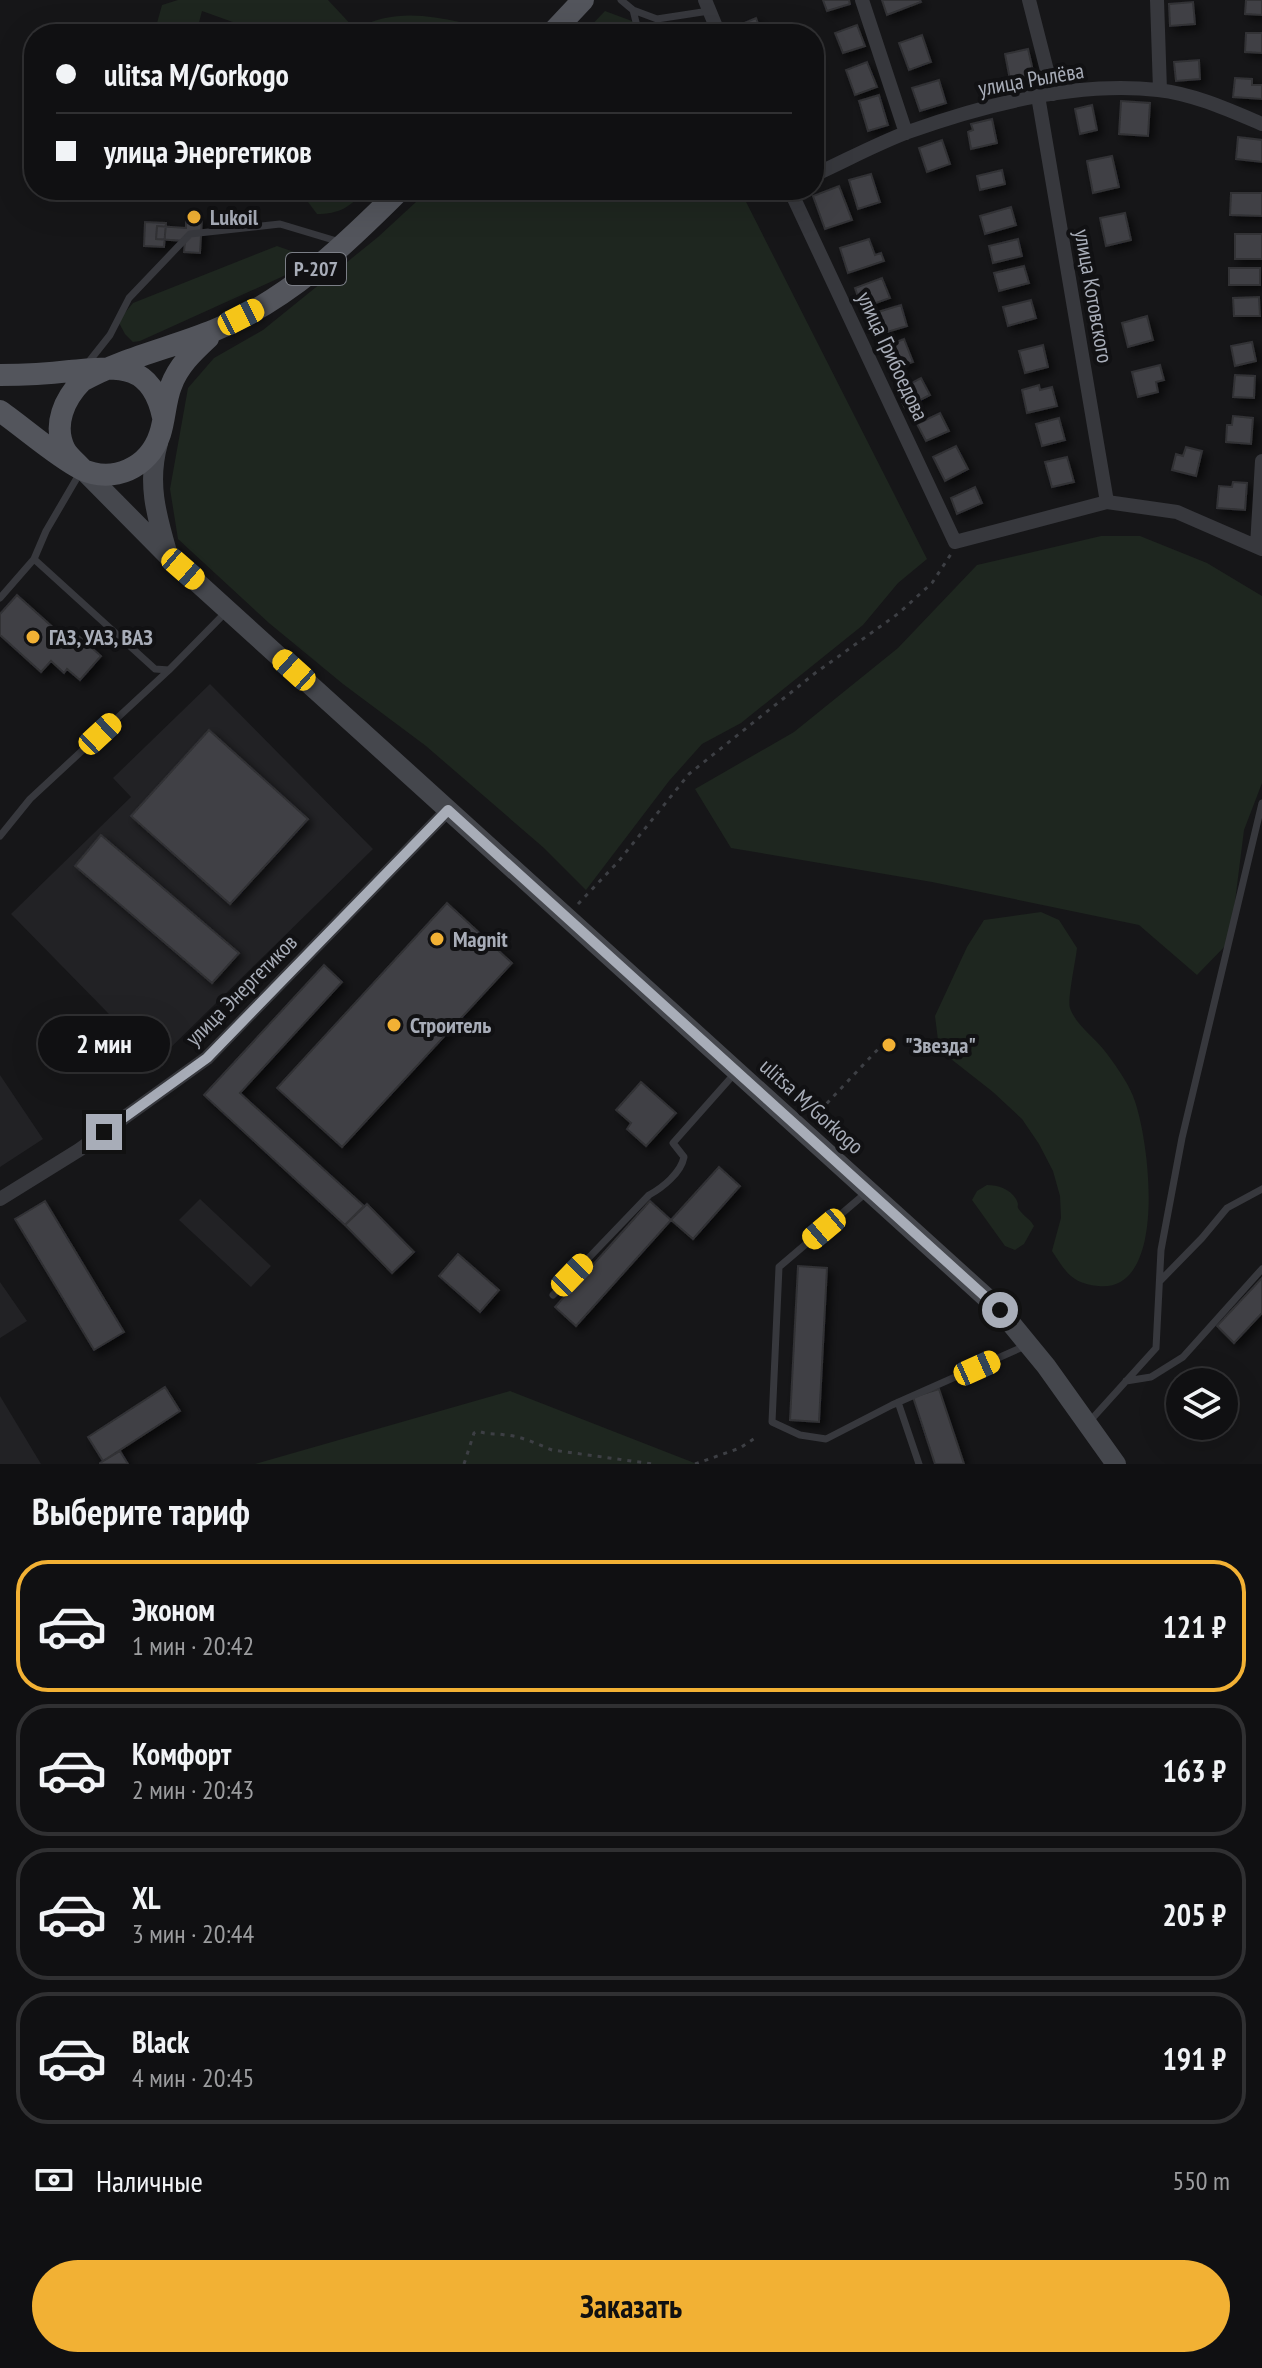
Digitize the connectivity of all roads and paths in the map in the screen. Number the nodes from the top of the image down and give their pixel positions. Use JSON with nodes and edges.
{"nodes":[{"id":1,"x":583,"y":0,"type":"edge"},
{"id":2,"x":621,"y":0,"type":"edge"},
{"id":3,"x":862,"y":0,"type":"edge"},
{"id":4,"x":1029,"y":0,"type":"edge"},
{"id":5,"x":1157,"y":0,"type":"edge"},
{"id":6,"x":707,"y":5,"type":"edge"},
{"id":7,"x":633,"y":10,"type":"junction"},
{"id":8,"x":560,"y":24,"type":"edge"},
{"id":9,"x":636,"y":24,"type":"edge"},
{"id":10,"x":715,"y":24,"type":"edge"},
{"id":11,"x":1160,"y":90,"type":"junction"},
{"id":12,"x":1045,"y":95,"type":"junction"},
{"id":13,"x":1262,"y":124,"type":"edge"},
{"id":14,"x":906,"y":133,"type":"junction"},
{"id":15,"x":824,"y":170,"type":"edge"},
{"id":16,"x":390,"y":200,"type":"edge"},
{"id":17,"x":795,"y":200,"type":"edge"},
{"id":18,"x":345,"y":244,"type":"junction"},
{"id":19,"x":218,"y":329,"type":"junction"},
{"id":20,"x":114,"y":367,"type":"junction"},
{"id":21,"x":81,"y":370,"type":"junction"},
{"id":22,"x":0,"y":375,"type":"edge"},
{"id":23,"x":0,"y":411,"type":"edge"},
{"id":24,"x":161,"y":428,"type":"junction"},
{"id":25,"x":1262,"y":461,"type":"edge"},
{"id":26,"x":82,"y":469,"type":"junction"},
{"id":27,"x":1107,"y":502,"type":"junction"},
{"id":28,"x":955,"y":542,"type":"junction"},
{"id":29,"x":1259,"y":548,"type":"edge"},
{"id":30,"x":168,"y":556,"type":"junction"},
{"id":31,"x":34,"y":559,"type":"junction"},
{"id":32,"x":0,"y":598,"type":"edge"},
{"id":33,"x":228,"y":610,"type":"junction"},
{"id":34,"x":169,"y":670,"type":"junction"},
{"id":35,"x":1262,"y":803,"type":"edge"},
{"id":36,"x":448,"y":810,"type":"junction"},
{"id":37,"x":0,"y":836,"type":"edge"},
{"id":38,"x":578,"y":904,"type":"dead end"},
{"id":39,"x":881,"y":1046,"type":"dead end"},
{"id":40,"x":738,"y":1071,"type":"junction"},
{"id":41,"x":802,"y":1130,"type":"junction"},
{"id":42,"x":1262,"y":1189,"type":"edge"},
{"id":43,"x":869,"y":1190,"type":"junction"},
{"id":44,"x":0,"y":1199,"type":"edge"},
{"id":45,"x":1262,"y":1269,"type":"edge"},
{"id":46,"x":1160,"y":1281,"type":"junction"},
{"id":47,"x":553,"y":1295,"type":"dead end"},
{"id":48,"x":1029,"y":1345,"type":"junction"},
{"id":49,"x":1126,"y":1381,"type":"junction"},
{"id":50,"x":898,"y":1402,"type":"junction"},
{"id":51,"x":1089,"y":1423,"type":"junction"},
{"id":52,"x":758,"y":1436,"type":"dead end"},
{"id":53,"x":464,"y":1464,"type":"edge"},
{"id":54,"x":653,"y":1464,"type":"edge"},
{"id":55,"x":695,"y":1464,"type":"edge"},
{"id":56,"x":919,"y":1464,"type":"edge"},
{"id":57,"x":1116,"y":1464,"type":"edge"}],
"edges":[{"from":1,"to":8,"type":"main road"},
{"from":2,"to":7,"type":"lane"},
{"from":3,"to":14,"type":"street"},
{"from":4,"to":12,"type":"street","name":"улица Котовского"},
{"from":5,"to":11,"type":"street"},
{"from":6,"to":7,"type":"lane"},
{"from":6,"to":10,"type":"street"},
{"from":7,"to":9,"type":"lane"},
{"from":11,"to":12,"type":"street","name":"улица Рылёва"},
{"from":11,"to":13,"type":"street","name":"улица Рылёва"},
{"from":12,"to":14,"type":"street","name":"улица Рылёва"},
{"from":12,"to":27,"type":"street","name":"улица Котовского"},
{"from":14,"to":15,"type":"street","name":"улица Рылёва"},
{"from":16,"to":18,"type":"main road","number":"Р-207"},
{"from":17,"to":28,"type":"street","name":"улица Грибоедова"},
{"from":18,"to":19,"type":"main road","number":"Р-207"},
{"from":18,"to":21,"type":"lane"},
{"from":19,"to":20,"type":"main road","number":"Р-207"},
{"from":19,"to":24,"type":"main road","number":"Р-207"},
{"from":20,"to":21,"type":"main road","number":"Р-207"},
{"from":20,"to":24,"type":"main road"},
{"from":20,"to":26,"type":"main road","number":"Р-207"},
{"from":21,"to":22,"type":"main road","number":"Р-207"},
{"from":23,"to":26,"type":"main road","number":"Р-207"},
{"from":24,"to":26,"type":"main road","number":"Р-207"},
{"from":24,"to":30,"type":"main road"},
{"from":25,"to":29,"type":"street"},
{"from":26,"to":30,"type":"main road","name":"ulitsa M/Gorkogo"},
{"from":26,"to":31,"type":"lane"},
{"from":27,"to":28,"type":"street"},
{"from":27,"to":29,"type":"street"},
{"from":28,"to":38,"type":"path"},
{"from":30,"to":33,"type":"main road","name":"ulitsa M/Gorkogo"},
{"from":31,"to":32,"type":"lane"},
{"from":31,"to":34,"type":"lane"},
{"from":33,"to":34,"type":"lane"},
{"from":33,"to":36,"type":"main road","name":"ulitsa M/Gorkogo"},
{"from":34,"to":37,"type":"lane"},
{"from":35,"to":46,"type":"lane"},
{"from":36,"to":40,"type":"main road","name":"ulitsa M/Gorkogo"},
{"from":36,"to":44,"type":"street","name":"улица Энергетиков"},
{"from":39,"to":41,"type":"path"},
{"from":40,"to":41,"type":"main road","name":"ulitsa M/Gorkogo"},
{"from":40,"to":47,"type":"lane"},
{"from":41,"to":43,"type":"main road","name":"ulitsa M/Gorkogo"},
{"from":42,"to":46,"type":"lane"},
{"from":43,"to":48,"type":"main road","name":"ulitsa M/Gorkogo"},
{"from":43,"to":50,"type":"lane"},
{"from":45,"to":49,"type":"lane"},
{"from":46,"to":49,"type":"lane"},
{"from":48,"to":50,"type":"lane"},
{"from":48,"to":51,"type":"main road","name":"ulitsa M/Gorkogo"},
{"from":49,"to":51,"type":"lane"},
{"from":50,"to":56,"type":"lane"},
{"from":51,"to":57,"type":"main road","name":"ulitsa M/Gorkogo"},
{"from":52,"to":55,"type":"path"},
{"from":53,"to":54,"type":"path"}]}
